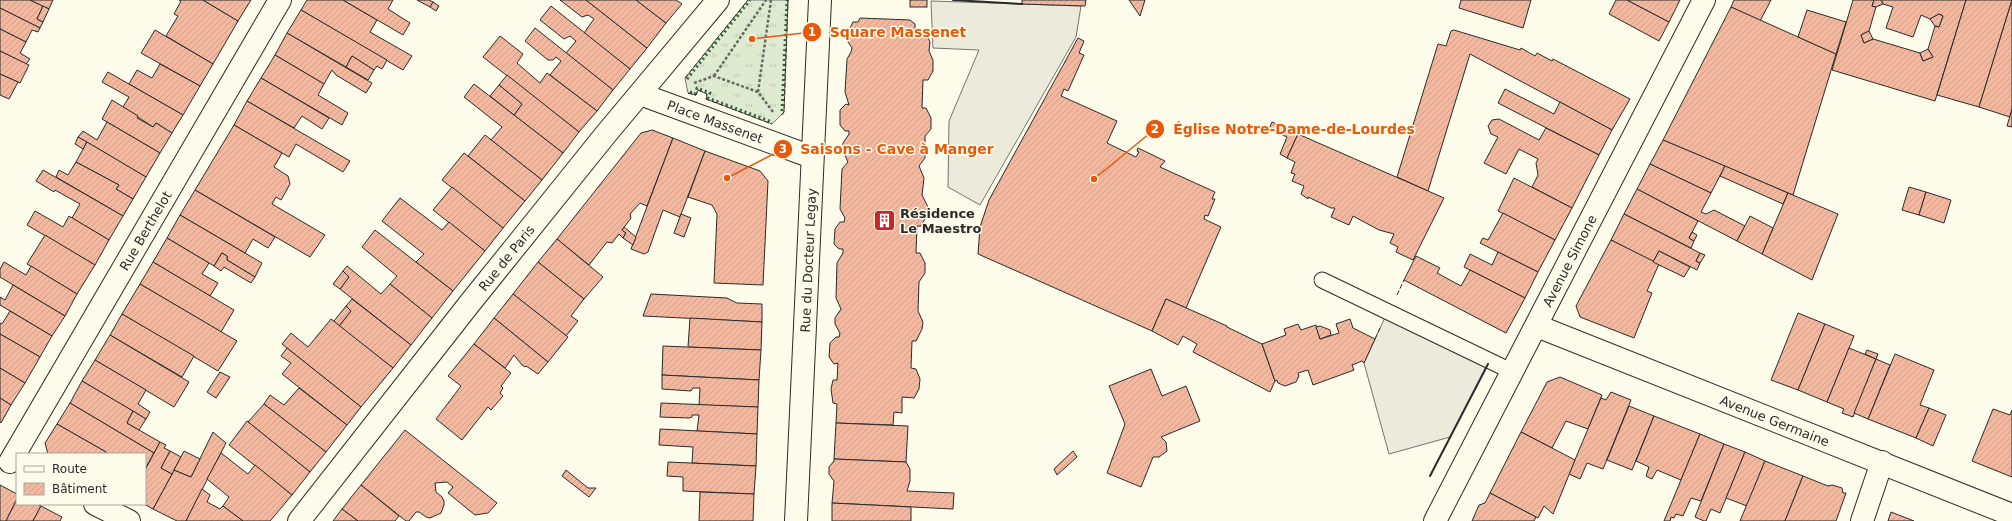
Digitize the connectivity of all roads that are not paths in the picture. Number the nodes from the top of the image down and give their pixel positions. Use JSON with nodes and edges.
{"nodes":[{"id":1,"x":280,"y":0,"type":"edge"},
{"id":2,"x":718,"y":0,"type":"edge"},
{"id":3,"x":820,"y":0,"type":"edge"},
{"id":4,"x":1704,"y":0,"type":"edge"},
{"id":5,"x":640,"y":94,"type":"junction"},
{"id":6,"x":812,"y":157,"type":"junction"},
{"id":7,"x":1322,"y":280,"type":"dead end"},
{"id":8,"x":1537,"y":326,"type":"junction"},
{"id":9,"x":1513,"y":372,"type":"junction"},
{"id":10,"x":9,"y":461,"type":"edge"},
{"id":11,"x":1882,"y":462,"type":"junction"},
{"id":12,"x":97,"y":505,"type":"edge"},
{"id":13,"x":2012,"y":515,"type":"edge"},
{"id":14,"x":128,"y":521,"type":"edge"},
{"id":15,"x":299,"y":521,"type":"edge"},
{"id":16,"x":796,"y":521,"type":"edge"},
{"id":17,"x":1435,"y":521,"type":"edge"},
{"id":18,"x":1862,"y":521,"type":"edge"}],
"edges":[{"from":1,"to":10,"type":"street","name":"Rue Berthelot"},
{"from":2,"to":5,"type":"street","name":"Rue de Paris"},
{"from":3,"to":6,"type":"street","name":"Rue du Docteur Legay"},
{"from":4,"to":8,"type":"street","name":"Avenue Simone"},
{"from":5,"to":6,"type":"street","name":"Place Massenet"},
{"from":5,"to":15,"type":"street","name":"Rue de Paris"},
{"from":6,"to":16,"type":"street","name":"Rue du Docteur Legay"},
{"from":7,"to":9,"type":"lane"},
{"from":8,"to":9,"type":"street","name":"Avenue Simone"},
{"from":8,"to":11,"type":"street","name":"Avenue Germaine"},
{"from":9,"to":17,"type":"street","name":"Avenue Simone"},
{"from":11,"to":13,"type":"street","name":"Avenue Germaine"},
{"from":11,"to":18,"type":"street"},
{"from":12,"to":14,"type":"street"}]}
